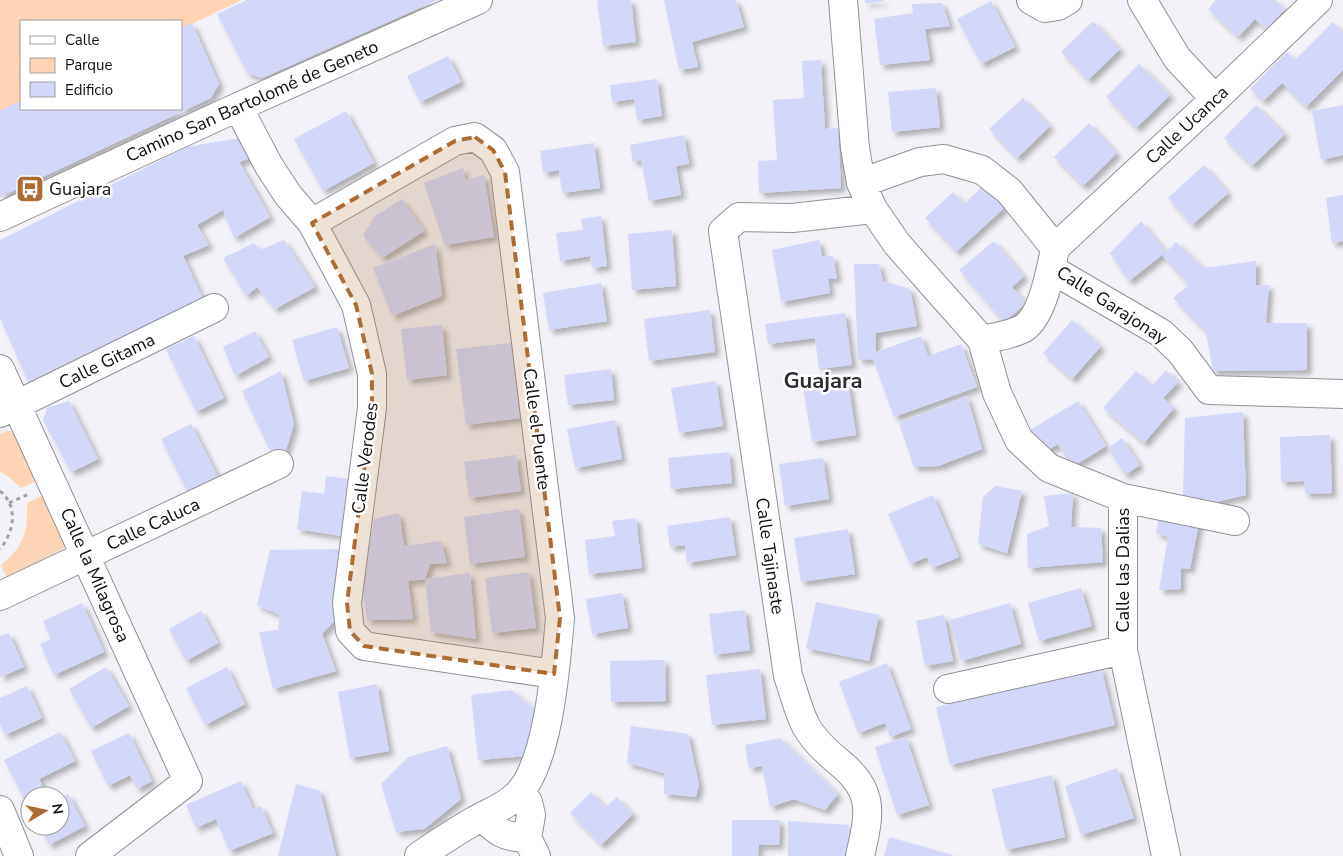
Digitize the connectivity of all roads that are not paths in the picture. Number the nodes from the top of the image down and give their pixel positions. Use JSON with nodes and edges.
{"nodes":[{"id":1,"x":478,"y":0,"type":"edge"},
{"id":2,"x":843,"y":0,"type":"edge"},
{"id":3,"x":1031,"y":0,"type":"edge"},
{"id":4,"x":1068,"y":0,"type":"edge"},
{"id":5,"x":1142,"y":0,"type":"edge"},
{"id":6,"x":1318,"y":0,"type":"edge"},
{"id":7,"x":1215,"y":99,"type":"junction"},
{"id":8,"x":238,"y":106,"type":"junction"},
{"id":9,"x":862,"y":183,"type":"junction"},
{"id":10,"x":873,"y":209,"type":"junction"},
{"id":11,"x":0,"y":217,"type":"edge"},
{"id":12,"x":312,"y":223,"type":"junction"},
{"id":13,"x":1053,"y":259,"type":"junction"},
{"id":14,"x":214,"y":308,"type":"dead end"},
{"id":15,"x":982,"y":340,"type":"junction"},
{"id":16,"x":0,"y":370,"type":"edge"},
{"id":17,"x":1343,"y":394,"type":"edge"},
{"id":18,"x":8,"y":409,"type":"edge"},
{"id":19,"x":279,"y":464,"type":"dead end"},
{"id":20,"x":1123,"y":498,"type":"junction"},
{"id":21,"x":1235,"y":521,"type":"dead end"},
{"id":22,"x":85,"y":555,"type":"junction"},
{"id":23,"x":0,"y":596,"type":"edge"},
{"id":24,"x":1123,"y":650,"type":"junction"},
{"id":25,"x":554,"y":674,"type":"junction"},
{"id":26,"x":948,"y":689,"type":"dead end"},
{"id":27,"x":520,"y":793,"type":"junction"},
{"id":28,"x":0,"y":810,"type":"edge"},
{"id":29,"x":482,"y":817,"type":"junction"},
{"id":30,"x":532,"y":847,"type":"edge"},
{"id":31,"x":19,"y":856,"type":"edge"},
{"id":32,"x":90,"y":856,"type":"edge"},
{"id":33,"x":419,"y":856,"type":"edge"},
{"id":34,"x":860,"y":856,"type":"edge"},
{"id":35,"x":1166,"y":856,"type":"edge"}],
"edges":[{"from":1,"to":8,"type":"street","name":"Camino San Bartolomé de Geneto"},
{"from":2,"to":9,"type":"street","name":"Calle las Dalias"},
{"from":3,"to":4,"type":"street"},
{"from":5,"to":7,"type":"street"},
{"from":6,"to":7,"type":"street","name":"Calle Ucanca"},
{"from":7,"to":13,"type":"street","name":"Calle Ucanca"},
{"from":8,"to":11,"type":"street","name":"Camino San Bartolomé de Geneto"},
{"from":8,"to":12,"type":"street","name":"Calle Verodes"},
{"from":9,"to":10,"type":"street","name":"Calle las Dalias"},
{"from":9,"to":13,"type":"street","name":"Calle Garajonay"},
{"from":10,"to":15,"type":"street","name":"Calle las Dalias"},
{"from":10,"to":34,"type":"street","name":"Calle Tajinaste"},
{"from":12,"to":25,"type":"street","name":"Calle Verodes"},
{"from":12,"to":25,"type":"street","name":"Calle el Puente"},
{"from":13,"to":15,"type":"street","name":"Calle Ucanca"},
{"from":13,"to":17,"type":"street","name":"Calle Garajonay"},
{"from":14,"to":18,"type":"street","name":"Calle Gitama"},
{"from":15,"to":20,"type":"street","name":"Calle las Dalias"},
{"from":16,"to":18,"type":"street","name":"Calle la Milagrosa"},
{"from":18,"to":22,"type":"street","name":"Calle la Milagrosa"},
{"from":19,"to":22,"type":"street","name":"Calle Caluca"},
{"from":20,"to":21,"type":"street"},
{"from":20,"to":24,"type":"street","name":"Calle las Dalias"},
{"from":22,"to":23,"type":"street","name":"Calle Caluca"},
{"from":22,"to":32,"type":"street","name":"Calle la Milagrosa"},
{"from":24,"to":26,"type":"street"},
{"from":24,"to":35,"type":"street","name":"Calle las Dalias"},
{"from":25,"to":27,"type":"street","name":"Calle el Puente"},
{"from":27,"to":29,"type":"street","name":"Calle el Puente"},
{"from":27,"to":30,"type":"street"},
{"from":28,"to":31,"type":"street"},
{"from":29,"to":30,"type":"street"},
{"from":29,"to":33,"type":"street","name":"Calle el Puente"}]}
